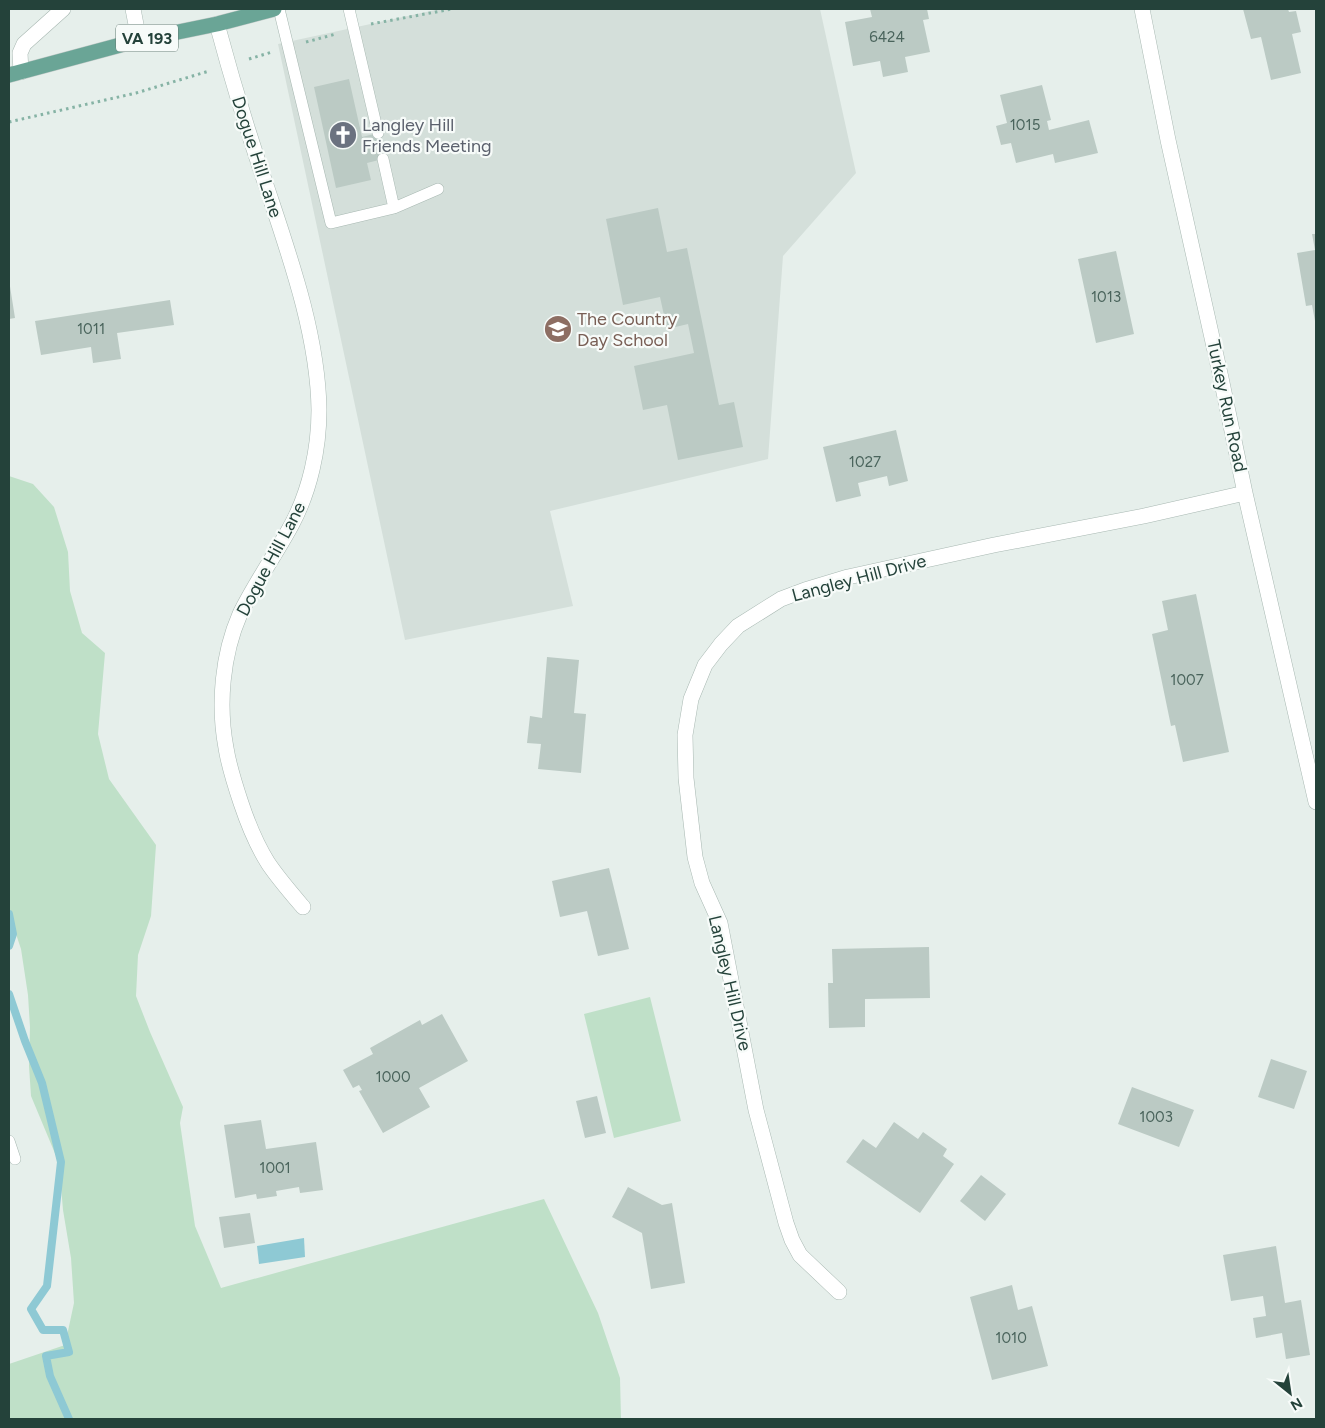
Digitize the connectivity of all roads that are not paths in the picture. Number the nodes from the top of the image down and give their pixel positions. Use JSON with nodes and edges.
{"nodes":[{"id":1,"x":63,"y":9,"type":"edge"},
{"id":2,"x":132,"y":9,"type":"edge"},
{"id":3,"x":274,"y":9,"type":"edge"},
{"id":4,"x":279,"y":9,"type":"edge"},
{"id":5,"x":349,"y":9,"type":"edge"},
{"id":6,"x":1142,"y":9,"type":"edge"},
{"id":7,"x":217,"y":24,"type":"junction"},
{"id":8,"x":138,"y":40,"type":"junction"},
{"id":9,"x":15,"y":73,"type":"edge"},
{"id":10,"x":378,"y":134,"type":"dead end"},
{"id":11,"x":383,"y":159,"type":"dead end"},
{"id":12,"x":438,"y":188,"type":"dead end"},
{"id":13,"x":394,"y":208,"type":"junction"},
{"id":14,"x":1245,"y":493,"type":"junction"},
{"id":15,"x":1316,"y":802,"type":"edge"},
{"id":16,"x":303,"y":908,"type":"dead end"},
{"id":17,"x":9,"y":1141,"type":"edge"},
{"id":18,"x":15,"y":1159,"type":"dead end"},
{"id":19,"x":839,"y":1292,"type":"dead end"}],
"edges":[{"from":1,"to":9,"type":"street"},
{"from":2,"to":8,"type":"street"},
{"from":3,"to":7,"type":"main road","number":"VA 193"},
{"from":4,"to":13,"type":"lane"},
{"from":5,"to":10,"type":"lane"},
{"from":6,"to":14,"type":"street","name":"Turkey Run Road"},
{"from":7,"to":8,"type":"main road","number":"VA 193"},
{"from":7,"to":16,"type":"street","name":"Dogue Hill Lane"},
{"from":8,"to":9,"type":"main road","number":"VA 193"},
{"from":11,"to":13,"type":"lane"},
{"from":12,"to":13,"type":"lane"},
{"from":14,"to":15,"type":"street","name":"Turkey Run Road"},
{"from":14,"to":19,"type":"street","name":"Langley Hill Drive"},
{"from":17,"to":18,"type":"lane"}]}
